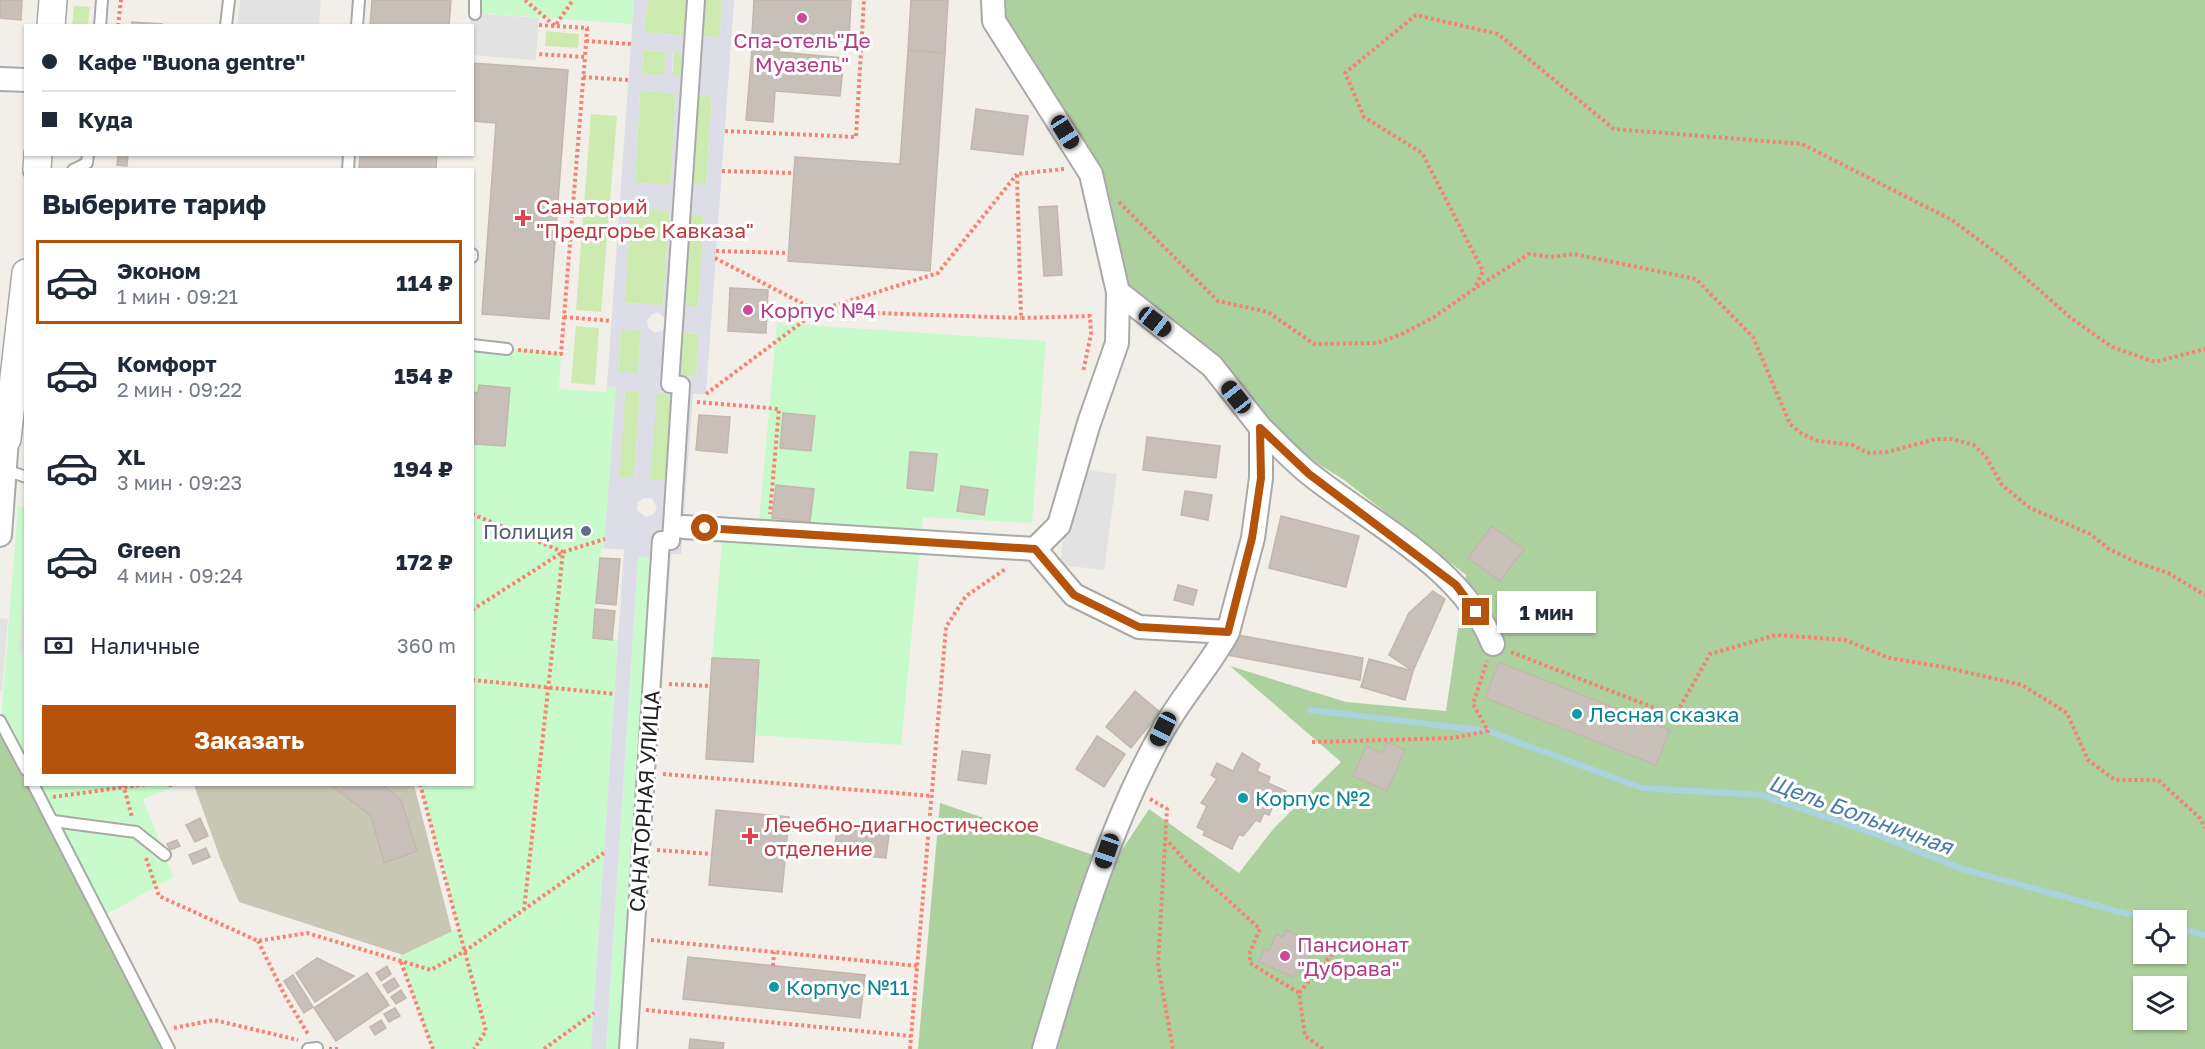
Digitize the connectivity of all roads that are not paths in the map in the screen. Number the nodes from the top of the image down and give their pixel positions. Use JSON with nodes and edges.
{"nodes":[{"id":1,"x":53,"y":0,"type":"edge"},
{"id":2,"x":102,"y":0,"type":"edge"},
{"id":3,"x":229,"y":0,"type":"edge"},
{"id":4,"x":359,"y":0,"type":"edge"},
{"id":5,"x":475,"y":0,"type":"edge"},
{"id":6,"x":696,"y":0,"type":"edge"},
{"id":7,"x":993,"y":0,"type":"edge"},
{"id":8,"x":475,"y":14,"type":"dead end"},
{"id":9,"x":51,"y":24,"type":"edge"},
{"id":10,"x":100,"y":24,"type":"edge"},
{"id":11,"x":226,"y":24,"type":"edge"},
{"id":12,"x":357,"y":24,"type":"edge"},
{"id":13,"x":0,"y":79,"type":"edge"},
{"id":14,"x":24,"y":80,"type":"edge"},
{"id":15,"x":88,"y":156,"type":"edge"},
{"id":16,"x":78,"y":168,"type":"edge"},
{"id":17,"x":24,"y":288,"type":"edge"},
{"id":18,"x":1118,"y":292,"type":"junction"},
{"id":19,"x":474,"y":345,"type":"edge"},
{"id":20,"x":507,"y":349,"type":"road end"},
{"id":21,"x":1260,"y":428,"type":"junction"},
{"id":22,"x":4,"y":438,"type":"edge"},
{"id":23,"x":16,"y":473,"type":"edge"},
{"id":24,"x":684,"y":527,"type":"dead end"},
{"id":25,"x":0,"y":535,"type":"edge"},
{"id":26,"x":1035,"y":549,"type":"junction"},
{"id":27,"x":1228,"y":632,"type":"junction"},
{"id":28,"x":1493,"y":644,"type":"road end"},
{"id":29,"x":0,"y":721,"type":"edge"},
{"id":30,"x":24,"y":766,"type":"edge"},
{"id":31,"x":34,"y":786,"type":"edge"},
{"id":32,"x":52,"y":821,"type":"junction"},
{"id":33,"x":165,"y":855,"type":"dead end"},
{"id":34,"x":317,"y":1048,"type":"edge"},
{"id":35,"x":169,"y":1049,"type":"edge"},
{"id":36,"x":308,"y":1049,"type":"edge"},
{"id":37,"x":628,"y":1049,"type":"edge"},
{"id":38,"x":1044,"y":1049,"type":"edge"}],
"edges":[{"from":1,"to":9,"type":"street"},
{"from":2,"to":10,"type":"lane"},
{"from":3,"to":11,"type":"lane"},
{"from":4,"to":12,"type":"lane"},
{"from":5,"to":8,"type":"lane"},
{"from":6,"to":37,"type":"street","name":"САНАТОРНАЯ УЛИЦА"},
{"from":7,"to":18,"type":"street"},
{"from":13,"to":14,"type":"street"},
{"from":15,"to":16,"type":"lane"},
{"from":17,"to":22,"type":"street"},
{"from":18,"to":21,"type":"street"},
{"from":18,"to":26,"type":"street"},
{"from":19,"to":20,"type":"lane"},
{"from":21,"to":27,"type":"street"},
{"from":21,"to":28,"type":"street"},
{"from":22,"to":23,"type":"street"},
{"from":23,"to":25,"type":"street"},
{"from":24,"to":26,"type":"street"},
{"from":26,"to":27,"type":"street"},
{"from":27,"to":38,"type":"street"},
{"from":29,"to":30,"type":"lane"},
{"from":31,"to":32,"type":"lane"},
{"from":32,"to":33,"type":"lane"},
{"from":32,"to":35,"type":"lane"},
{"from":34,"to":36,"type":"lane"}]}
